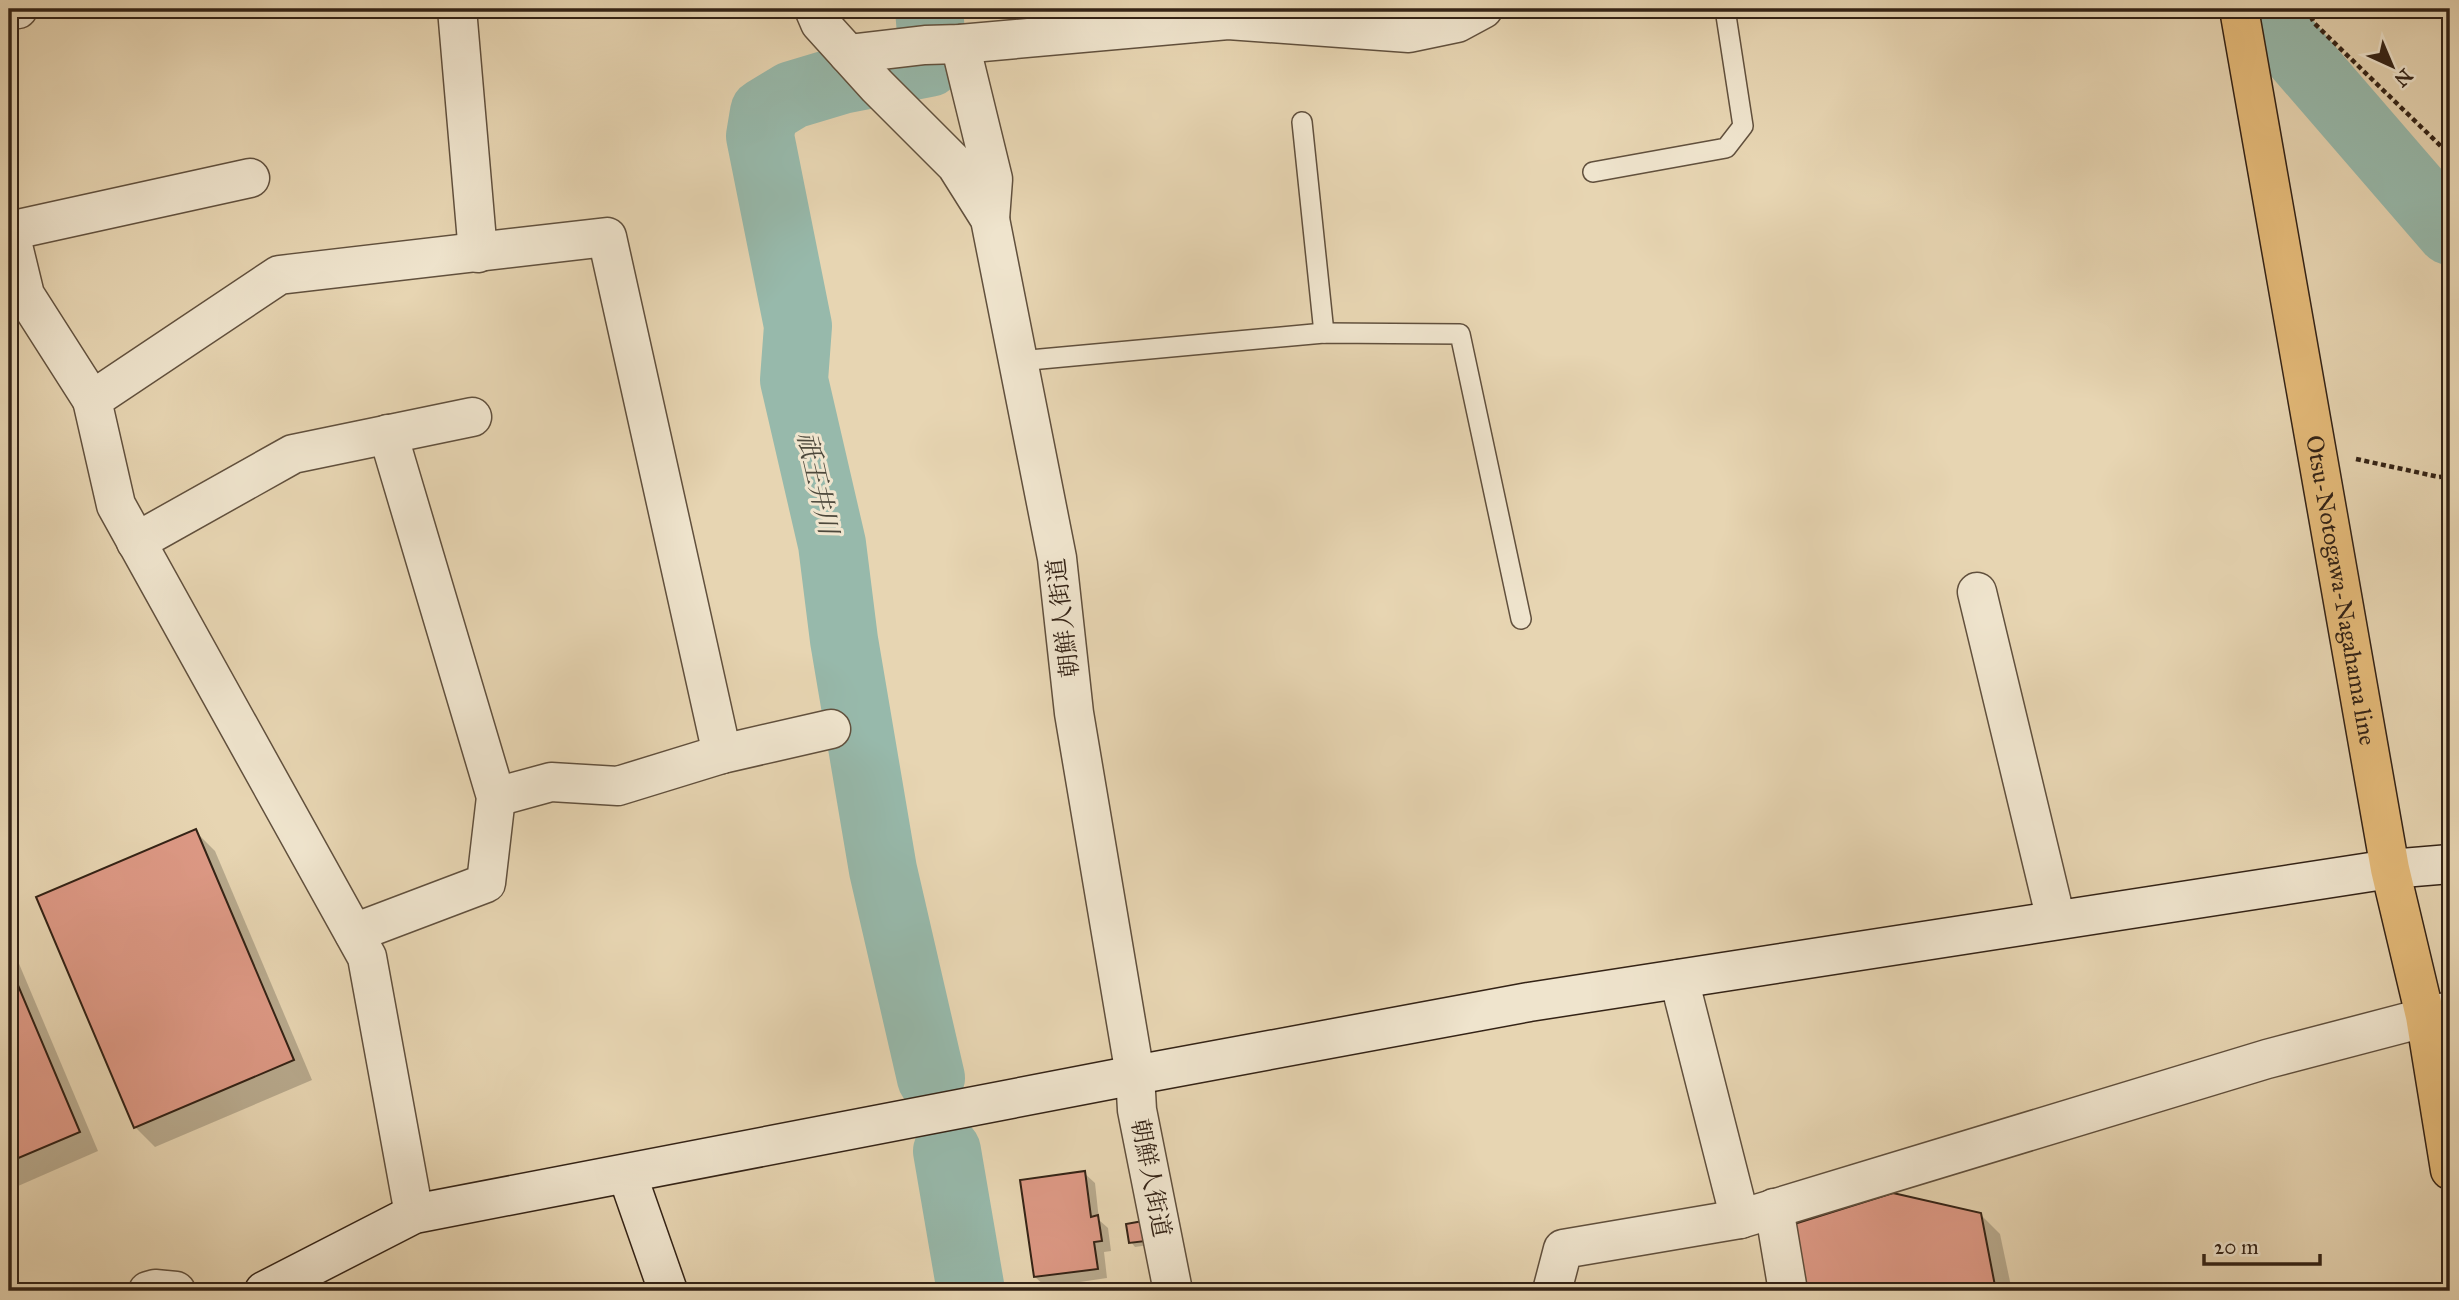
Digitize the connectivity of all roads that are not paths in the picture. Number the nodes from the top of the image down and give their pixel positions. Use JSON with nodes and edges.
{"nodes":[{"id":1,"x":18,"y":9,"type":"edge"},
{"id":2,"x":457,"y":9,"type":"edge"},
{"id":3,"x":814,"y":9,"type":"edge"},
{"id":4,"x":1483,"y":9,"type":"edge"},
{"id":5,"x":1726,"y":9,"type":"edge"},
{"id":6,"x":2239,"y":9,"type":"edge"},
{"id":7,"x":9,"y":10,"type":"edge"},
{"id":8,"x":941,"y":44,"type":"junction"},
{"id":9,"x":862,"y":69,"type":"junction"},
{"id":10,"x":1302,"y":122,"type":"dead end"},
{"id":11,"x":1592,"y":172,"type":"dead end"},
{"id":12,"x":250,"y":178,"type":"dead end"},
{"id":13,"x":990,"y":219,"type":"junction"},
{"id":14,"x":9,"y":230,"type":"edge"},
{"id":15,"x":478,"y":253,"type":"junction"},
{"id":16,"x":1324,"y":333,"type":"junction"},
{"id":17,"x":1019,"y":361,"type":"junction"},
{"id":18,"x":92,"y":400,"type":"junction"},
{"id":19,"x":472,"y":417,"type":"dead end"},
{"id":20,"x":388,"y":434,"type":"junction"},
{"id":21,"x":136,"y":542,"type":"junction"},
{"id":22,"x":1978,"y":592,"type":"dead end"},
{"id":23,"x":1521,"y":619,"type":"dead end"},
{"id":24,"x":831,"y":729,"type":"dead end"},
{"id":25,"x":722,"y":754,"type":"junction"},
{"id":26,"x":496,"y":796,"type":"junction"},
{"id":27,"x":2450,"y":864,"type":"edge"},
{"id":28,"x":2389,"y":869,"type":"junction"},
{"id":29,"x":2056,"y":920,"type":"junction"},
{"id":30,"x":355,"y":933,"type":"junction"},
{"id":31,"x":1679,"y":979,"type":"junction"},
{"id":32,"x":2437,"y":1013,"type":"edge"},
{"id":33,"x":1135,"y":1075,"type":"junction"},
{"id":34,"x":2450,"y":1170,"type":"edge"},
{"id":35,"x":627,"y":1174,"type":"junction"},
{"id":36,"x":1757,"y":1213,"type":"junction"},
{"id":37,"x":414,"y":1214,"type":"junction"},
{"id":38,"x":148,"y":1291,"type":"edge"},
{"id":39,"x":176,"y":1291,"type":"edge"},
{"id":40,"x":264,"y":1291,"type":"edge"},
{"id":41,"x":668,"y":1291,"type":"edge"},
{"id":42,"x":1173,"y":1291,"type":"edge"},
{"id":43,"x":1552,"y":1291,"type":"edge"},
{"id":44,"x":1788,"y":1291,"type":"edge"}],
"edges":[{"from":1,"to":7,"type":"street"},
{"from":2,"to":15,"type":"street"},
{"from":3,"to":9,"type":"street","name":"朝鮮人街道"},
{"from":4,"to":8,"type":"street"},
{"from":5,"to":11,"type":"lane"},
{"from":6,"to":28,"type":"main road","name":"Otsu-Notogawa-Nagahama line"},
{"from":8,"to":9,"type":"street"},
{"from":8,"to":13,"type":"street"},
{"from":9,"to":13,"type":"street","name":"朝鮮人街道"},
{"from":10,"to":16,"type":"lane"},
{"from":12,"to":14,"type":"street"},
{"from":13,"to":17,"type":"street","name":"朝鮮人街道"},
{"from":14,"to":18,"type":"street"},
{"from":15,"to":18,"type":"street"},
{"from":15,"to":25,"type":"street"},
{"from":16,"to":17,"type":"lane"},
{"from":16,"to":23,"type":"lane"},
{"from":17,"to":33,"type":"street","name":"朝鮮人街道"},
{"from":18,"to":21,"type":"street"},
{"from":19,"to":20,"type":"street"},
{"from":20,"to":21,"type":"street"},
{"from":20,"to":26,"type":"street"},
{"from":21,"to":30,"type":"street"},
{"from":22,"to":29,"type":"street"},
{"from":24,"to":25,"type":"street"},
{"from":25,"to":26,"type":"street"},
{"from":26,"to":30,"type":"street"},
{"from":27,"to":28,"type":"street"},
{"from":28,"to":29,"type":"street"},
{"from":28,"to":32,"type":"main road","name":"Otsu-Notogawa-Nagahama line"},
{"from":29,"to":31,"type":"street"},
{"from":30,"to":37,"type":"street"},
{"from":31,"to":33,"type":"street"},
{"from":31,"to":36,"type":"street"},
{"from":32,"to":34,"type":"main road","name":"Otsu-Notogawa-Nagahama line"},
{"from":32,"to":36,"type":"street"},
{"from":33,"to":35,"type":"street"},
{"from":33,"to":42,"type":"street","name":"朝鮮人街道"},
{"from":35,"to":37,"type":"street"},
{"from":35,"to":41,"type":"street"},
{"from":36,"to":43,"type":"street"},
{"from":36,"to":44,"type":"street"},
{"from":37,"to":40,"type":"street"},
{"from":38,"to":39,"type":"street"}]}
